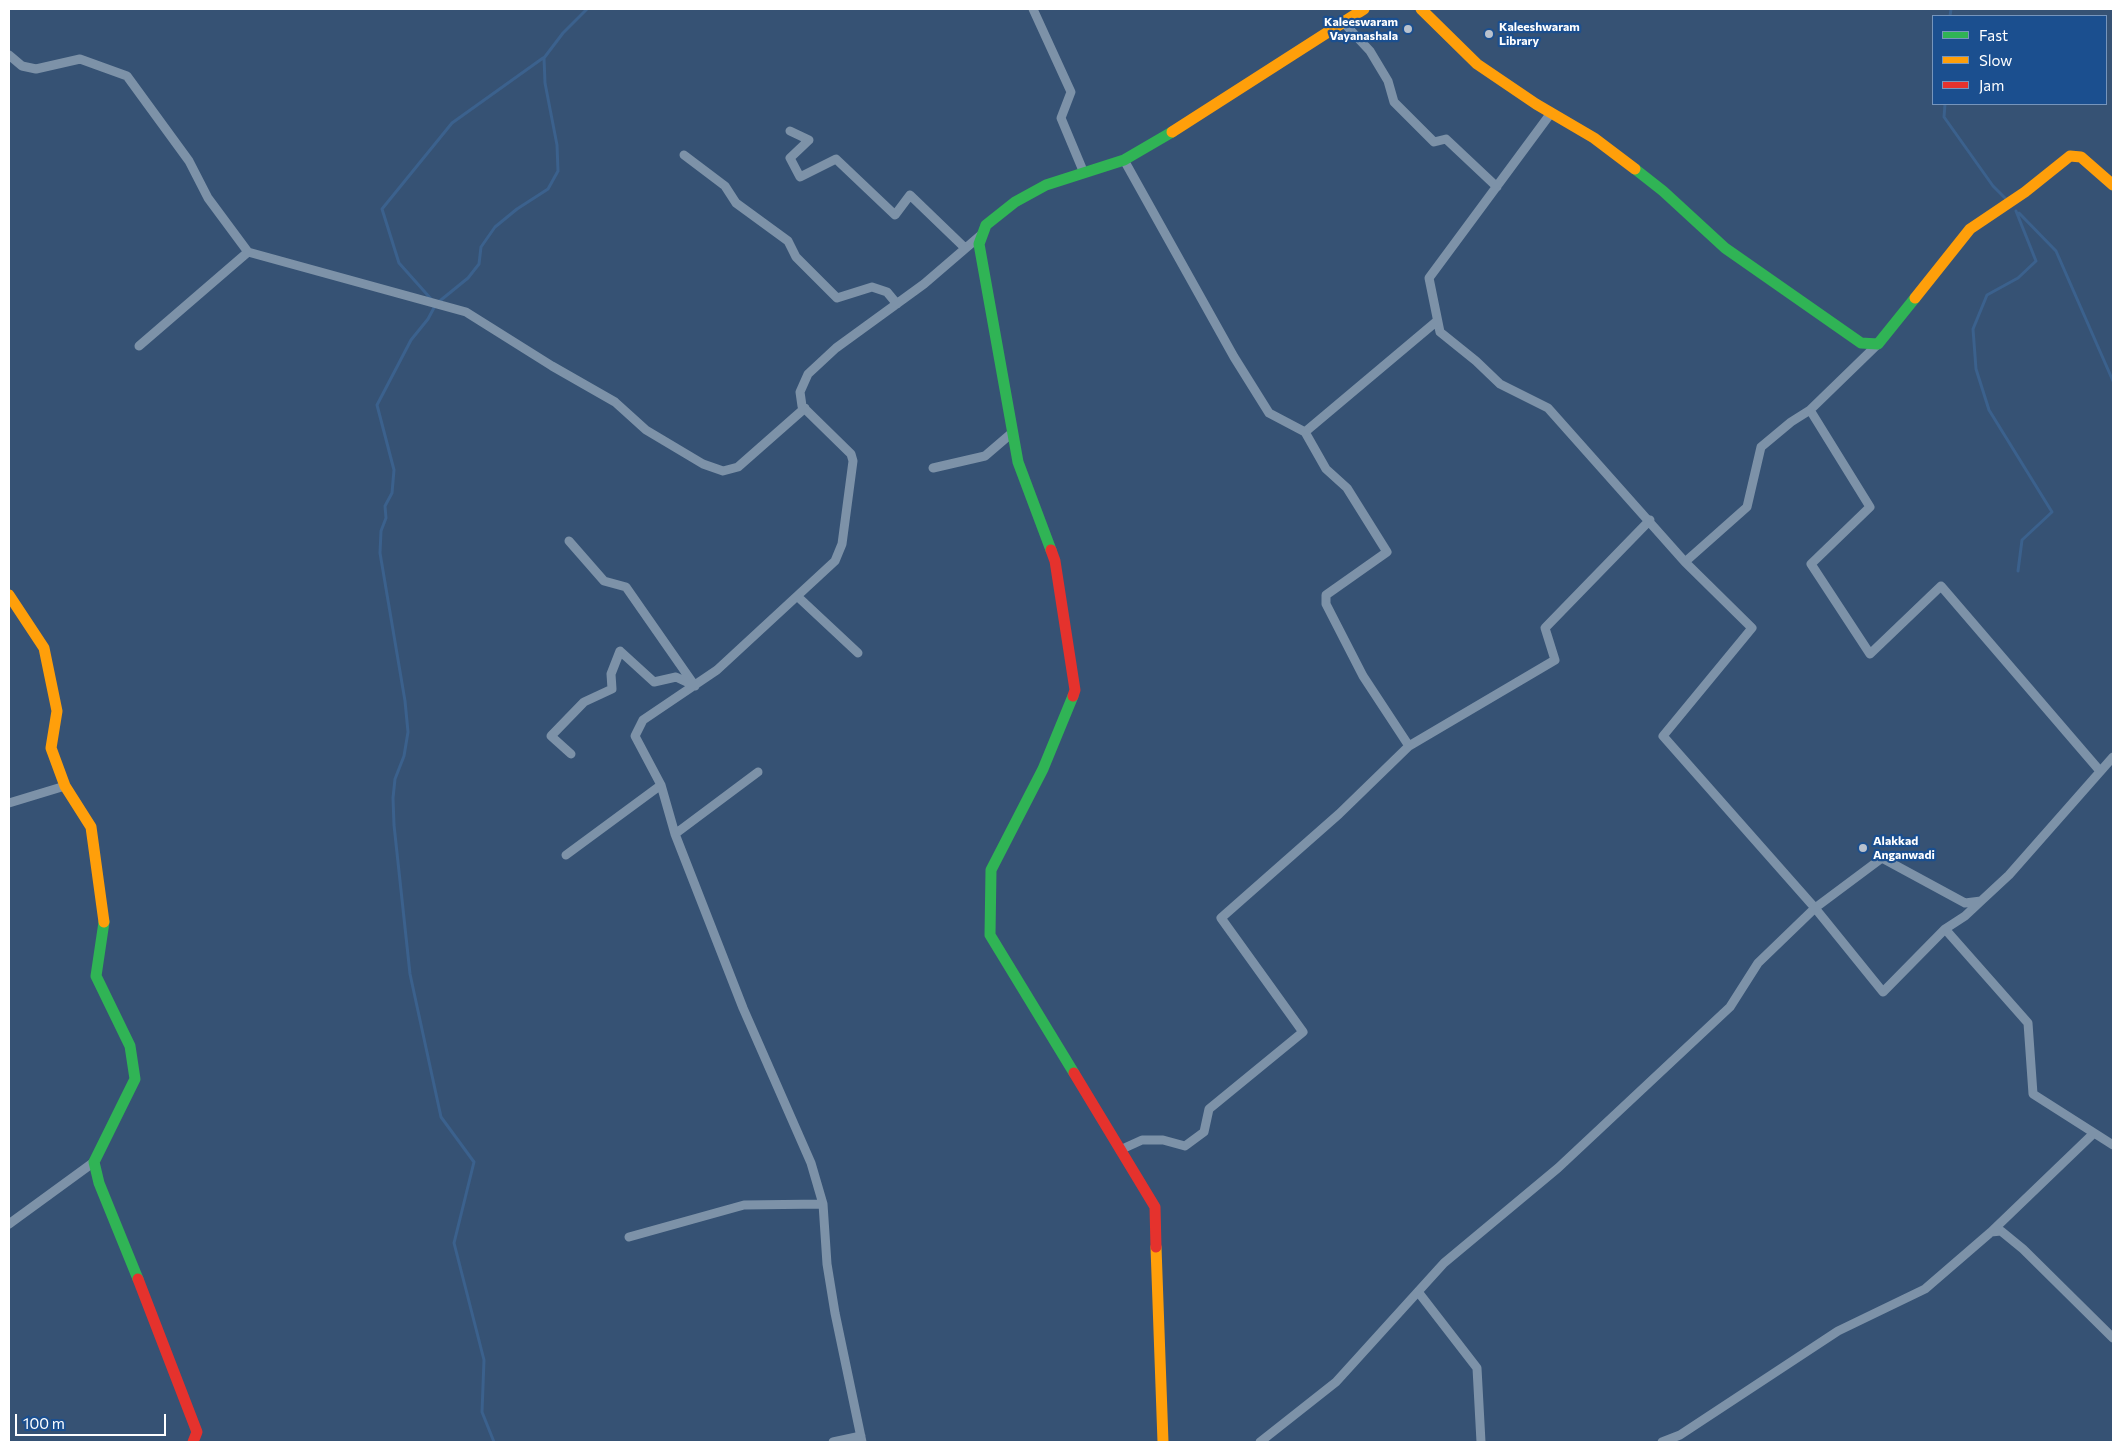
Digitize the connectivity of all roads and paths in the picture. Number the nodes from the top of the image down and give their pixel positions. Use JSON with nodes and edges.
{"nodes":[{"id":1,"x":1033,"y":9,"type":"edge"},
{"id":2,"x":1364,"y":9,"type":"edge"},
{"id":3,"x":1422,"y":9,"type":"edge"},
{"id":4,"x":1343,"y":22,"type":"junction"},
{"id":5,"x":9,"y":55,"type":"edge"},
{"id":6,"x":1551,"y":113,"type":"junction"},
{"id":7,"x":790,"y":131,"type":"dead end"},
{"id":8,"x":684,"y":155,"type":"dead end"},
{"id":9,"x":1124,"y":160,"type":"junction"},
{"id":10,"x":1084,"y":173,"type":"junction"},
{"id":11,"x":2113,"y":185,"type":"edge"},
{"id":12,"x":1497,"y":187,"type":"junction"},
{"id":13,"x":981,"y":235,"type":"junction"},
{"id":14,"x":965,"y":248,"type":"junction"},
{"id":15,"x":248,"y":252,"type":"junction"},
{"id":16,"x":897,"y":304,"type":"junction"},
{"id":17,"x":1438,"y":321,"type":"junction"},
{"id":18,"x":1878,"y":344,"type":"junction"},
{"id":19,"x":139,"y":346,"type":"dead end"},
{"id":20,"x":804,"y":408,"type":"junction"},
{"id":21,"x":1810,"y":410,"type":"junction"},
{"id":22,"x":1013,"y":432,"type":"junction"},
{"id":23,"x":1305,"y":432,"type":"junction"},
{"id":24,"x":933,"y":468,"type":"dead end"},
{"id":25,"x":1650,"y":520,"type":"junction"},
{"id":26,"x":569,"y":541,"type":"dead end"},
{"id":27,"x":1685,"y":562,"type":"junction"},
{"id":28,"x":9,"y":594,"type":"edge"},
{"id":29,"x":797,"y":596,"type":"junction"},
{"id":30,"x":858,"y":653,"type":"dead end"},
{"id":31,"x":695,"y":686,"type":"junction"},
{"id":32,"x":1410,"y":746,"type":"junction"},
{"id":33,"x":572,"y":754,"type":"dead end"},
{"id":34,"x":2113,"y":756,"type":"edge"},
{"id":35,"x":2100,"y":771,"type":"junction"},
{"id":36,"x":758,"y":772,"type":"dead end"},
{"id":37,"x":661,"y":785,"type":"junction"},
{"id":38,"x":65,"y":786,"type":"junction"},
{"id":39,"x":9,"y":803,"type":"edge"},
{"id":40,"x":675,"y":834,"type":"junction"},
{"id":41,"x":566,"y":855,"type":"dead end"},
{"id":42,"x":1981,"y":901,"type":"junction"},
{"id":43,"x":1815,"y":908,"type":"junction"},
{"id":44,"x":1945,"y":929,"type":"junction"},
{"id":45,"x":2094,"y":1133,"type":"junction"},
{"id":46,"x":2113,"y":1145,"type":"edge"},
{"id":47,"x":1120,"y":1150,"type":"junction"},
{"id":48,"x":94,"y":1162,"type":"junction"},
{"id":49,"x":823,"y":1204,"type":"junction"},
{"id":50,"x":9,"y":1224,"type":"edge"},
{"id":51,"x":1990,"y":1232,"type":"junction"},
{"id":52,"x":629,"y":1237,"type":"dead end"},
{"id":53,"x":1419,"y":1293,"type":"junction"},
{"id":54,"x":2113,"y":1338,"type":"edge"},
{"id":55,"x":862,"y":1439,"type":"edge"},
{"id":56,"x":193,"y":1442,"type":"edge"},
{"id":57,"x":833,"y":1442,"type":"edge"},
{"id":58,"x":1163,"y":1442,"type":"edge"},
{"id":59,"x":1260,"y":1442,"type":"edge"},
{"id":60,"x":1481,"y":1442,"type":"edge"},
{"id":61,"x":1662,"y":1442,"type":"edge"}],
"edges":[{"from":1,"to":10,"type":"street"},
{"from":2,"to":4,"type":"street"},
{"from":3,"to":6,"type":"street"},
{"from":4,"to":9,"type":"street"},
{"from":4,"to":12,"type":"street"},
{"from":5,"to":15,"type":"street"},
{"from":6,"to":12,"type":"street"},
{"from":6,"to":18,"type":"street"},
{"from":7,"to":14,"type":"street"},
{"from":8,"to":16,"type":"street"},
{"from":9,"to":10,"type":"street"},
{"from":9,"to":23,"type":"street"},
{"from":10,"to":13,"type":"street"},
{"from":11,"to":18,"type":"street"},
{"from":12,"to":17,"type":"street"},
{"from":13,"to":14,"type":"street"},
{"from":13,"to":22,"type":"street"},
{"from":14,"to":16,"type":"street"},
{"from":15,"to":19,"type":"street"},
{"from":15,"to":20,"type":"street"},
{"from":16,"to":20,"type":"street"},
{"from":17,"to":23,"type":"street"},
{"from":17,"to":25,"type":"street"},
{"from":18,"to":21,"type":"street"},
{"from":20,"to":29,"type":"street"},
{"from":21,"to":27,"type":"street"},
{"from":21,"to":35,"type":"street"},
{"from":22,"to":24,"type":"street"},
{"from":22,"to":47,"type":"street"},
{"from":23,"to":32,"type":"street"},
{"from":25,"to":27,"type":"street"},
{"from":25,"to":32,"type":"street"},
{"from":26,"to":31,"type":"street"},
{"from":27,"to":43,"type":"street"},
{"from":28,"to":38,"type":"street"},
{"from":29,"to":30,"type":"street"},
{"from":29,"to":31,"type":"street"},
{"from":31,"to":33,"type":"street"},
{"from":31,"to":37,"type":"street"},
{"from":32,"to":47,"type":"street"},
{"from":34,"to":35,"type":"street"},
{"from":35,"to":42,"type":"street"},
{"from":36,"to":40,"type":"street"},
{"from":37,"to":40,"type":"street"},
{"from":37,"to":41,"type":"street"},
{"from":38,"to":39,"type":"street"},
{"from":38,"to":48,"type":"street"},
{"from":40,"to":49,"type":"street"},
{"from":42,"to":43,"type":"street"},
{"from":42,"to":44,"type":"street"},
{"from":43,"to":44,"type":"street"},
{"from":43,"to":53,"type":"street"},
{"from":44,"to":45,"type":"street"},
{"from":45,"to":46,"type":"street"},
{"from":45,"to":51,"type":"street"},
{"from":47,"to":58,"type":"street"},
{"from":48,"to":50,"type":"street"},
{"from":48,"to":56,"type":"street"},
{"from":49,"to":52,"type":"street"},
{"from":49,"to":55,"type":"street"},
{"from":51,"to":54,"type":"street"},
{"from":51,"to":61,"type":"street"},
{"from":53,"to":59,"type":"street"},
{"from":53,"to":60,"type":"street"},
{"from":55,"to":57,"type":"street"}]}
